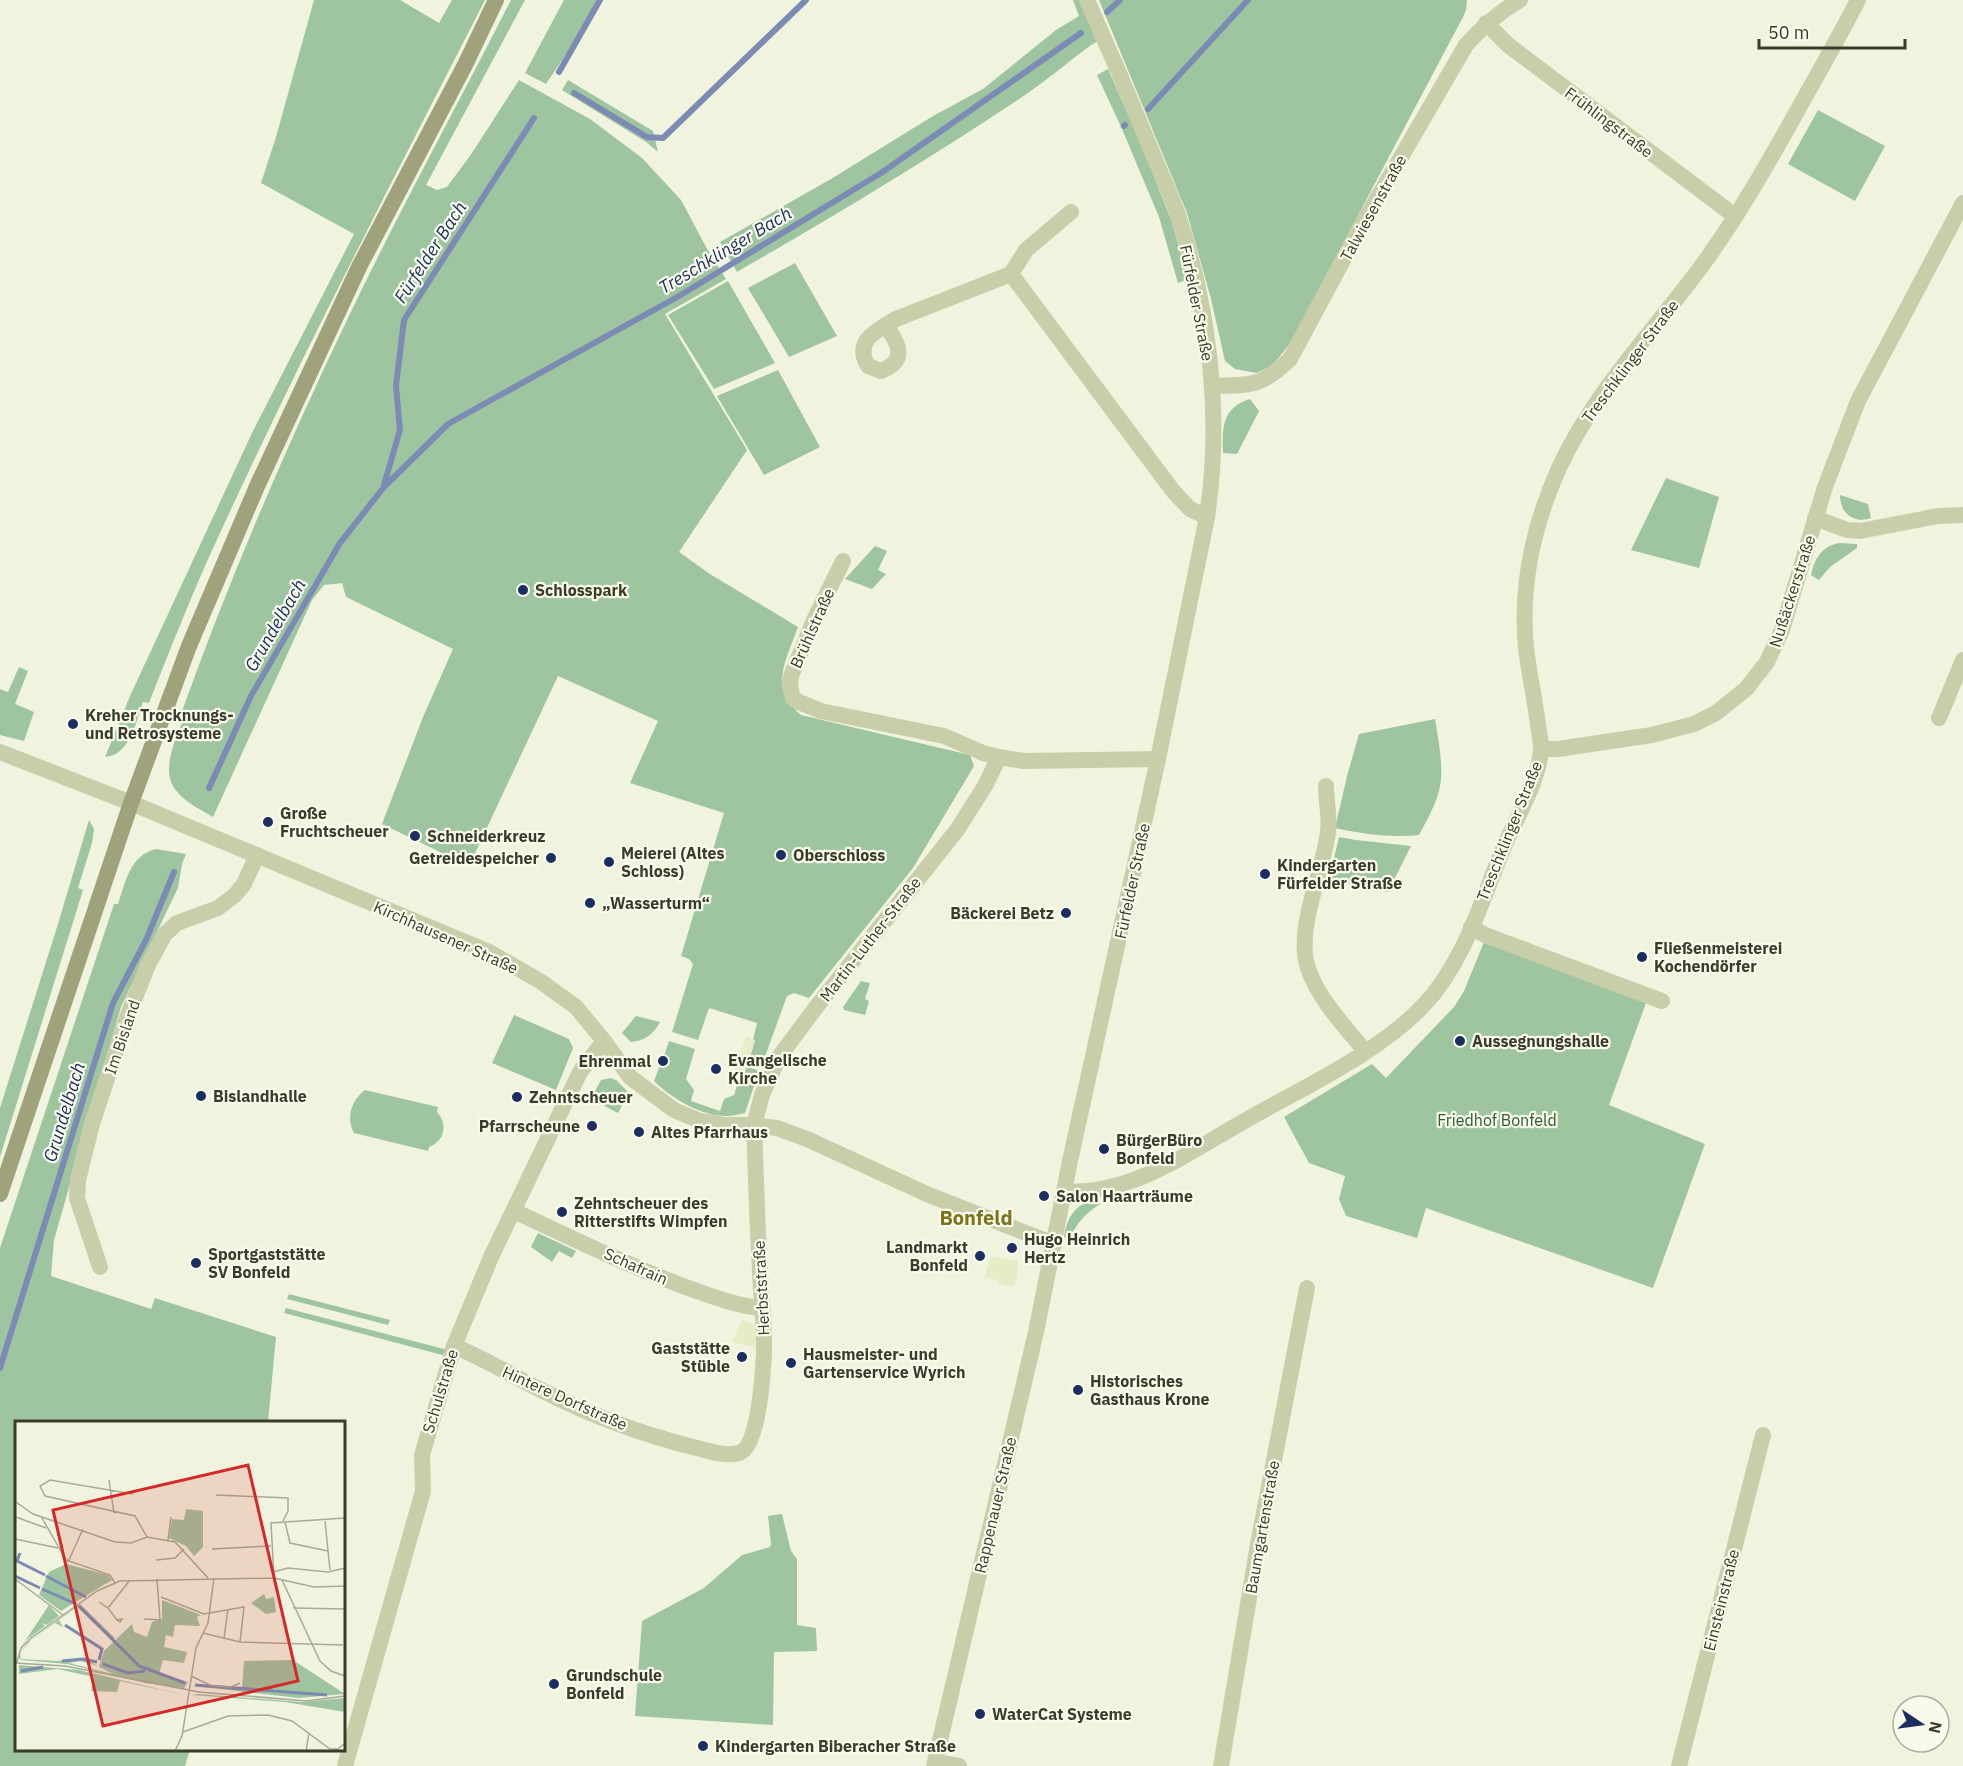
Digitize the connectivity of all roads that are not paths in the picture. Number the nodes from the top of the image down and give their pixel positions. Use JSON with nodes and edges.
{"nodes":[{"id":1,"x":496,"y":0,"type":"edge"},
{"id":2,"x":1087,"y":0,"type":"edge"},
{"id":3,"x":1520,"y":0,"type":"edge"},
{"id":4,"x":1858,"y":0,"type":"edge"},
{"id":5,"x":1486,"y":23,"type":"junction"},
{"id":6,"x":1963,"y":203,"type":"edge"},
{"id":7,"x":1071,"y":212,"type":"dead end"},
{"id":8,"x":1735,"y":216,"type":"junction"},
{"id":9,"x":1011,"y":274,"type":"junction"},
{"id":10,"x":885,"y":325,"type":"dead end"},
{"id":11,"x":1212,"y":386,"type":"junction"},
{"id":12,"x":1963,"y":514,"type":"edge"},
{"id":13,"x":1207,"y":517,"type":"junction"},
{"id":14,"x":1815,"y":518,"type":"junction"},
{"id":15,"x":843,"y":561,"type":"dead end"},
{"id":16,"x":1963,"y":660,"type":"edge"},
{"id":17,"x":1939,"y":718,"type":"dead end"},
{"id":18,"x":1541,"y":749,"type":"junction"},
{"id":19,"x":0,"y":753,"type":"edge"},
{"id":20,"x":999,"y":758,"type":"junction"},
{"id":21,"x":1158,"y":759,"type":"junction"},
{"id":22,"x":1326,"y":786,"type":"dead end"},
{"id":23,"x":131,"y":803,"type":"junction"},
{"id":24,"x":257,"y":855,"type":"junction"},
{"id":25,"x":1471,"y":927,"type":"junction"},
{"id":26,"x":1662,"y":1001,"type":"dead end"},
{"id":27,"x":604,"y":1041,"type":"junction"},
{"id":28,"x":1365,"y":1052,"type":"junction"},
{"id":29,"x":754,"y":1125,"type":"junction"},
{"id":30,"x":1064,"y":1192,"type":"junction"},
{"id":31,"x":0,"y":1194,"type":"edge"},
{"id":32,"x":514,"y":1211,"type":"junction"},
{"id":33,"x":1054,"y":1244,"type":"junction"},
{"id":34,"x":100,"y":1267,"type":"dead end"},
{"id":35,"x":1307,"y":1288,"type":"dead end"},
{"id":36,"x":762,"y":1308,"type":"junction"},
{"id":37,"x":454,"y":1346,"type":"junction"},
{"id":38,"x":1763,"y":1435,"type":"dead end"},
{"id":39,"x":748,"y":1448,"type":"joint"},
{"id":40,"x":935,"y":1764,"type":"edge"},
{"id":41,"x":345,"y":1766,"type":"edge"},
{"id":42,"x":959,"y":1766,"type":"edge"},
{"id":43,"x":1221,"y":1766,"type":"edge"},
{"id":44,"x":1679,"y":1766,"type":"edge"}],
"edges":[{"from":1,"to":23,"type":"main road"},
{"from":2,"to":11,"type":"street","name":"Fürfelder Straße"},
{"from":3,"to":5,"type":"street","name":"Talwiesenstraße"},
{"from":4,"to":8,"type":"street","name":"Treschklinger Straße"},
{"from":5,"to":8,"type":"street","name":"Frühlingstraße"},
{"from":5,"to":11,"type":"street","name":"Talwiesenstraße"},
{"from":6,"to":14,"type":"street","name":"Nußäckerstraße"},
{"from":7,"to":9,"type":"street"},
{"from":8,"to":18,"type":"street","name":"Treschklinger Straße"},
{"from":9,"to":10,"type":"street"},
{"from":9,"to":13,"type":"street"},
{"from":11,"to":13,"type":"street","name":"Fürfelder Straße"},
{"from":12,"to":14,"type":"street","name":"Nußäckerstraße"},
{"from":13,"to":21,"type":"street","name":"Fürfelder Straße"},
{"from":14,"to":18,"type":"street","name":"Nußäckerstraße"},
{"from":15,"to":20,"type":"street","name":"Brühlstraße"},
{"from":16,"to":17,"type":"street"},
{"from":18,"to":25,"type":"street","name":"Treschklinger Straße"},
{"from":19,"to":23,"type":"street","name":"Kirchhausener Straße"},
{"from":20,"to":21,"type":"street"},
{"from":20,"to":29,"type":"street","name":"Martin-Luther-Straße"},
{"from":21,"to":30,"type":"street","name":"Fürfelder Straße"},
{"from":22,"to":28,"type":"street"},
{"from":23,"to":24,"type":"street","name":"Kirchhausener Straße"},
{"from":23,"to":31,"type":"main road"},
{"from":24,"to":27,"type":"street","name":"Kirchhausener Straße"},
{"from":24,"to":34,"type":"street","name":"Im Bisland"},
{"from":25,"to":26,"type":"street"},
{"from":25,"to":28,"type":"street","name":"Treschklinger Straße"},
{"from":27,"to":29,"type":"street","name":"Kirchhausener Straße"},
{"from":27,"to":32,"type":"street","name":"Schulstraße"},
{"from":28,"to":30,"type":"street","name":"Treschklinger Straße"},
{"from":29,"to":33,"type":"street","name":"Kirchhausener Straße"},
{"from":29,"to":36,"type":"street","name":"Herbststraße"},
{"from":30,"to":33,"type":"street","name":"Fürfelder Straße"},
{"from":32,"to":36,"type":"street","name":"Schafrain"},
{"from":32,"to":37,"type":"street","name":"Schulstraße"},
{"from":33,"to":40,"type":"street","name":"Rappenauer Straße"},
{"from":35,"to":43,"type":"street","name":"Baumgartenstraße"},
{"from":36,"to":39,"type":"street","name":"Herbststraße"},
{"from":37,"to":39,"type":"street","name":"Hintere Dorfstraße"},
{"from":37,"to":41,"type":"street","name":"Schulstraße"},
{"from":38,"to":44,"type":"street","name":"Einsteinstraße"},
{"from":40,"to":42,"type":"street"}]}
